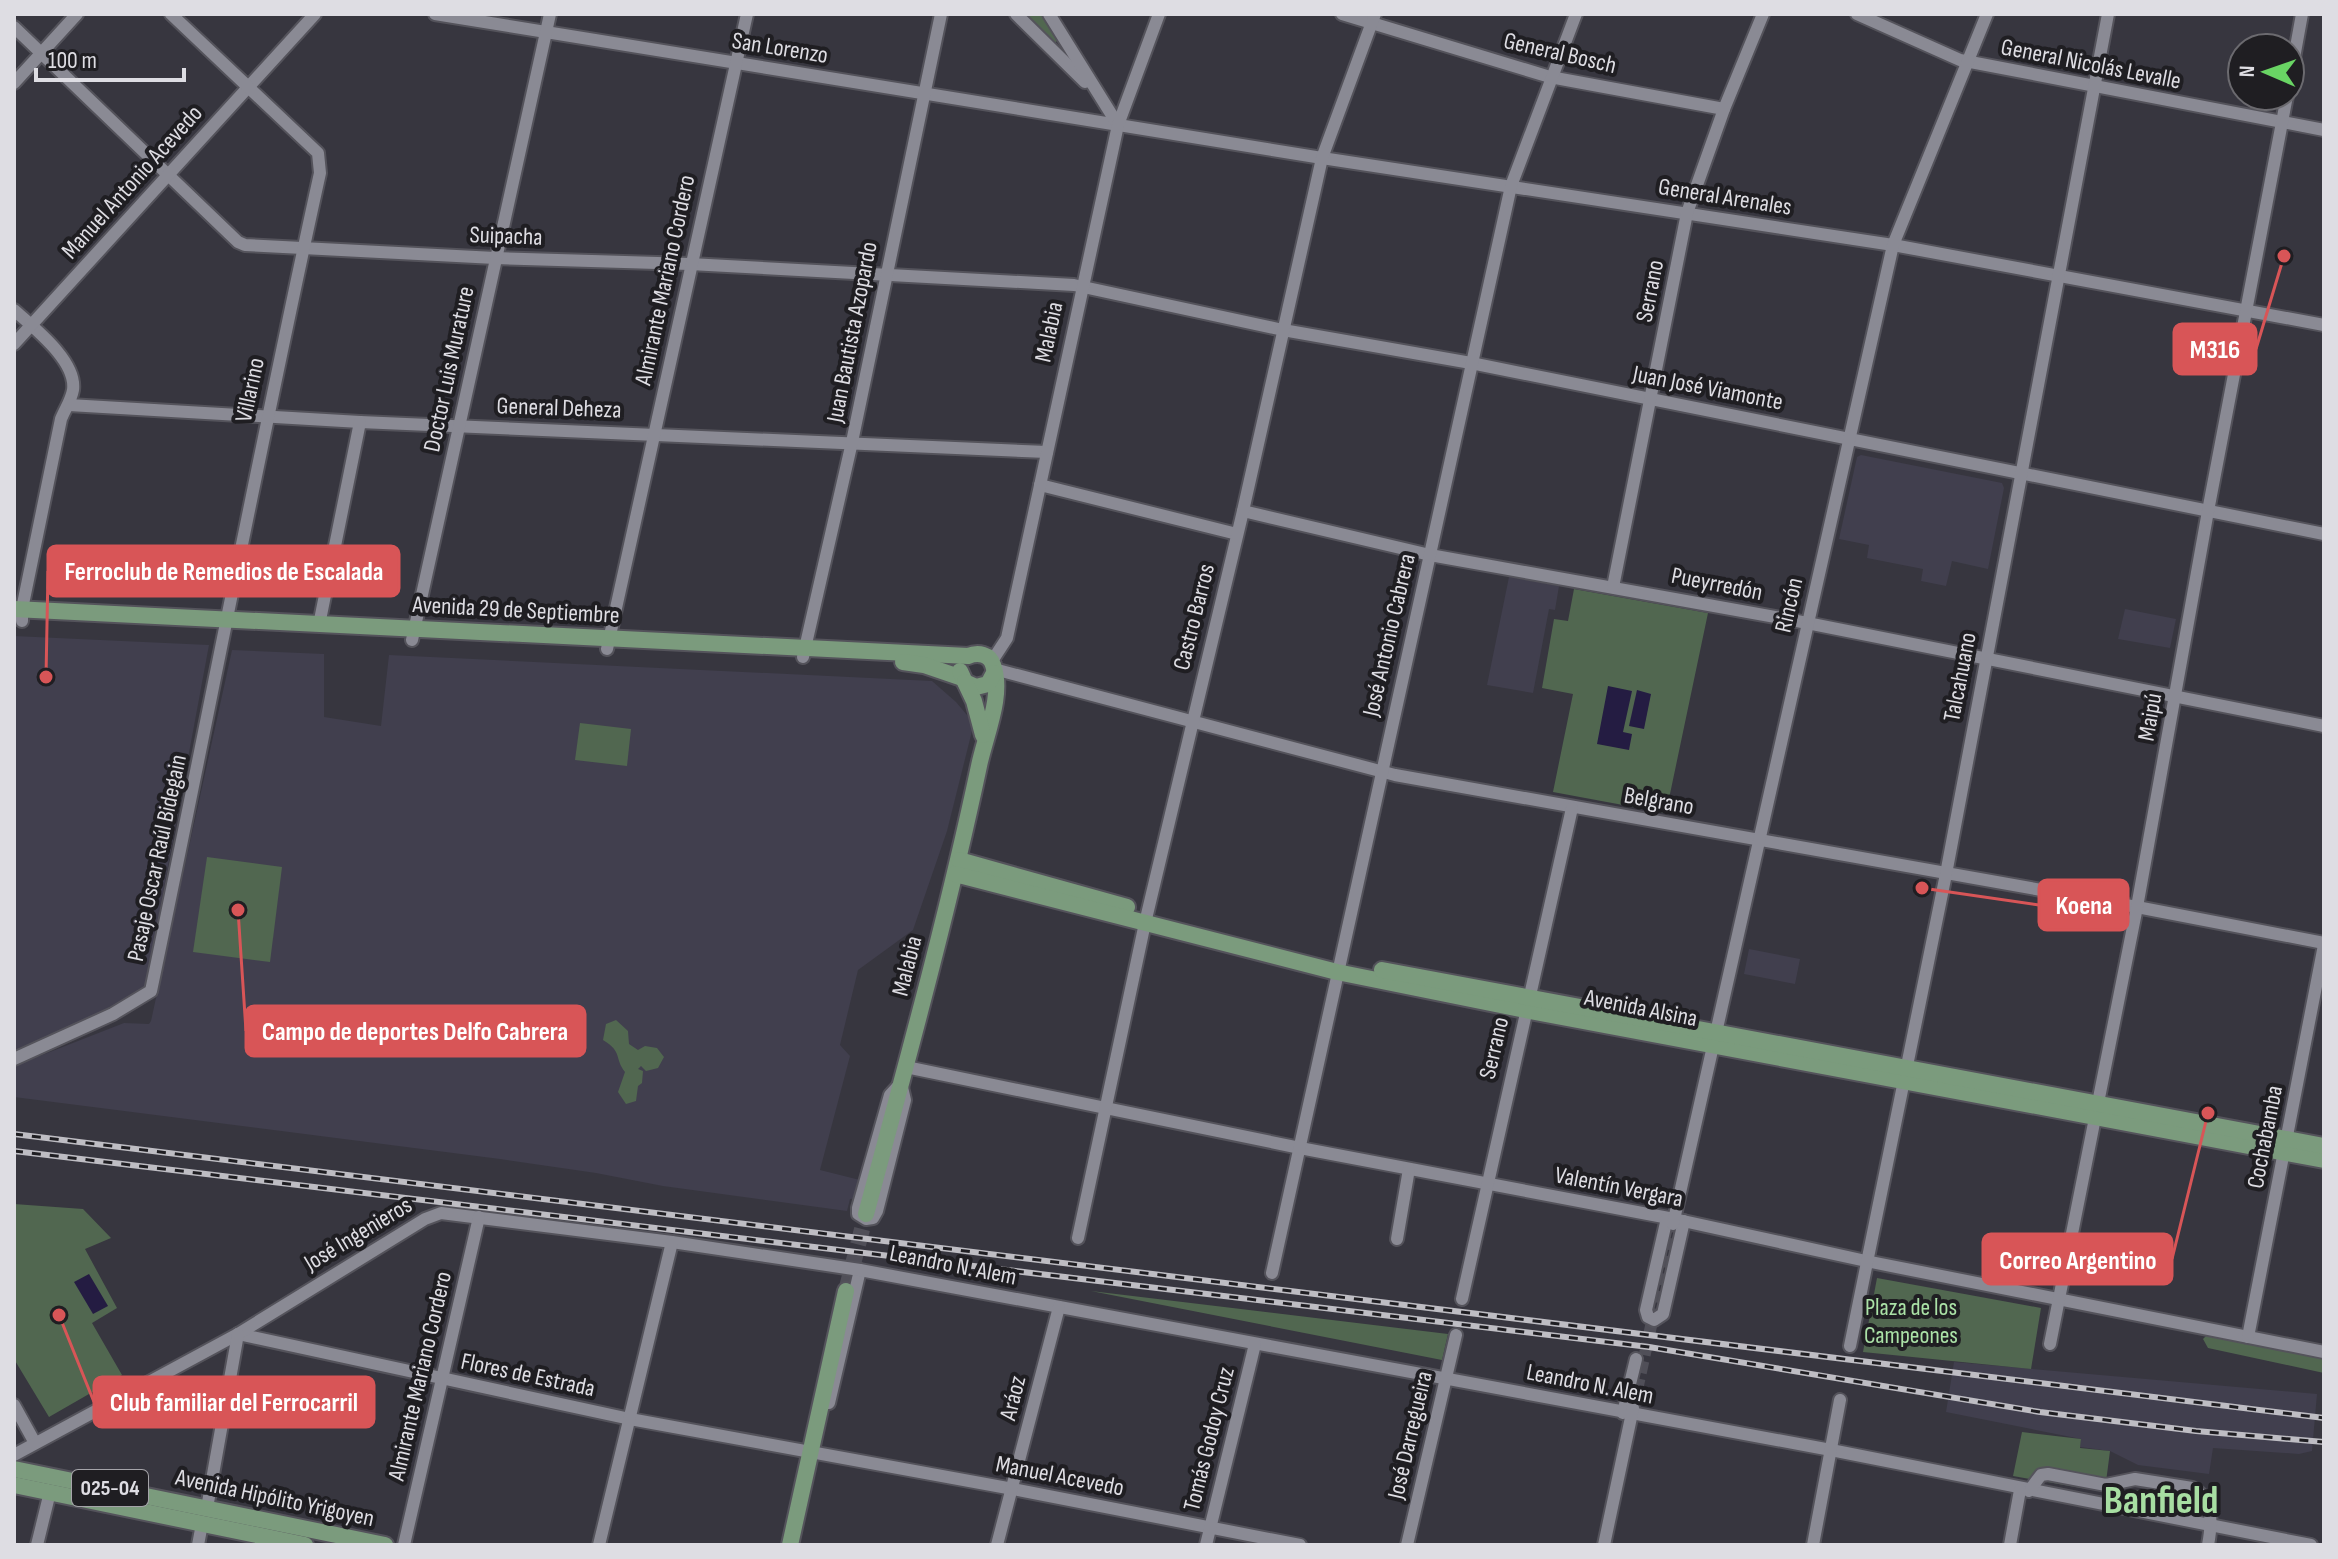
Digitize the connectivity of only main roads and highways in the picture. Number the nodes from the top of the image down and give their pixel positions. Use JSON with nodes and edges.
{"nodes":[{"id":1,"x":18,"y":615,"type":"edge"},
{"id":2,"x":224,"y":625,"type":"junction"},
{"id":3,"x":412,"y":635,"type":"junction"},
{"id":4,"x":804,"y":652,"type":"junction"},
{"id":5,"x":968,"y":656,"type":"junction"},
{"id":6,"x":993,"y":668,"type":"junction"},
{"id":7,"x":964,"y":680,"type":"junction"},
{"id":8,"x":984,"y":740,"type":"junction"},
{"id":9,"x":957,"y":867,"type":"junction"},
{"id":10,"x":2286,"y":1146,"type":"junction"},
{"id":11,"x":2324,"y":1146,"type":"edge"},
{"id":12,"x":2324,"y":1160,"type":"edge"},
{"id":13,"x":866,"y":1214,"type":"tunnel mouth"},
{"id":14,"x":846,"y":1291,"type":"tunnel mouth"},
{"id":15,"x":14,"y":1469,"type":"edge"},
{"id":16,"x":14,"y":1485,"type":"edge"},
{"id":17,"x":204,"y":1516,"type":"junction"},
{"id":18,"x":305,"y":1545,"type":"edge"},
{"id":19,"x":385,"y":1545,"type":"edge"},
{"id":20,"x":790,"y":1545,"type":"edge"}],
"edges":[{"from":1,"to":2,"type":"main road","name":"Avenida 29 de Septiembre"},
{"from":2,"to":3,"type":"main road","name":"Avenida 29 de Septiembre"},
{"from":2,"to":3,"type":"main road","name":"Avenida 29 de Septiembre"},
{"from":3,"to":4,"type":"main road","name":"Avenida 29 de Septiembre"},
{"from":4,"to":5,"type":"main road","name":"Avenida 29 de Septiembre"},
{"from":4,"to":7,"type":"main road","name":"Avenida 29 de Septiembre"},
{"from":5,"to":6,"type":"main road"},
{"from":5,"to":7,"type":"main road"},
{"from":6,"to":7,"type":"main road"},
{"from":6,"to":8,"type":"main road","name":"Malabia"},
{"from":7,"to":8,"type":"main road"},
{"from":8,"to":9,"type":"main road","name":"Malabia"},
{"from":9,"to":10,"type":"main road","name":"Avenida Alsina"},
{"from":9,"to":13,"type":"main road","name":"Malabia"},
{"from":10,"to":11,"type":"main road","name":"Avenida Alsina"},
{"from":10,"to":12,"type":"main road","name":"Avenida Alsina"},
{"from":14,"to":20,"type":"main road"},
{"from":15,"to":17,"type":"main road","name":"Avenida Hipólito Yrigoyen","number":"025-04"},
{"from":16,"to":17,"type":"main road","name":"Avenida Hipólito Yrigoyen","number":"025-04"},
{"from":17,"to":18,"type":"main road","name":"Avenida Hipólito Yrigoyen","number":"025-04"},
{"from":17,"to":19,"type":"main road","name":"Avenida Hipólito Yrigoyen","number":"025-04"}]}
